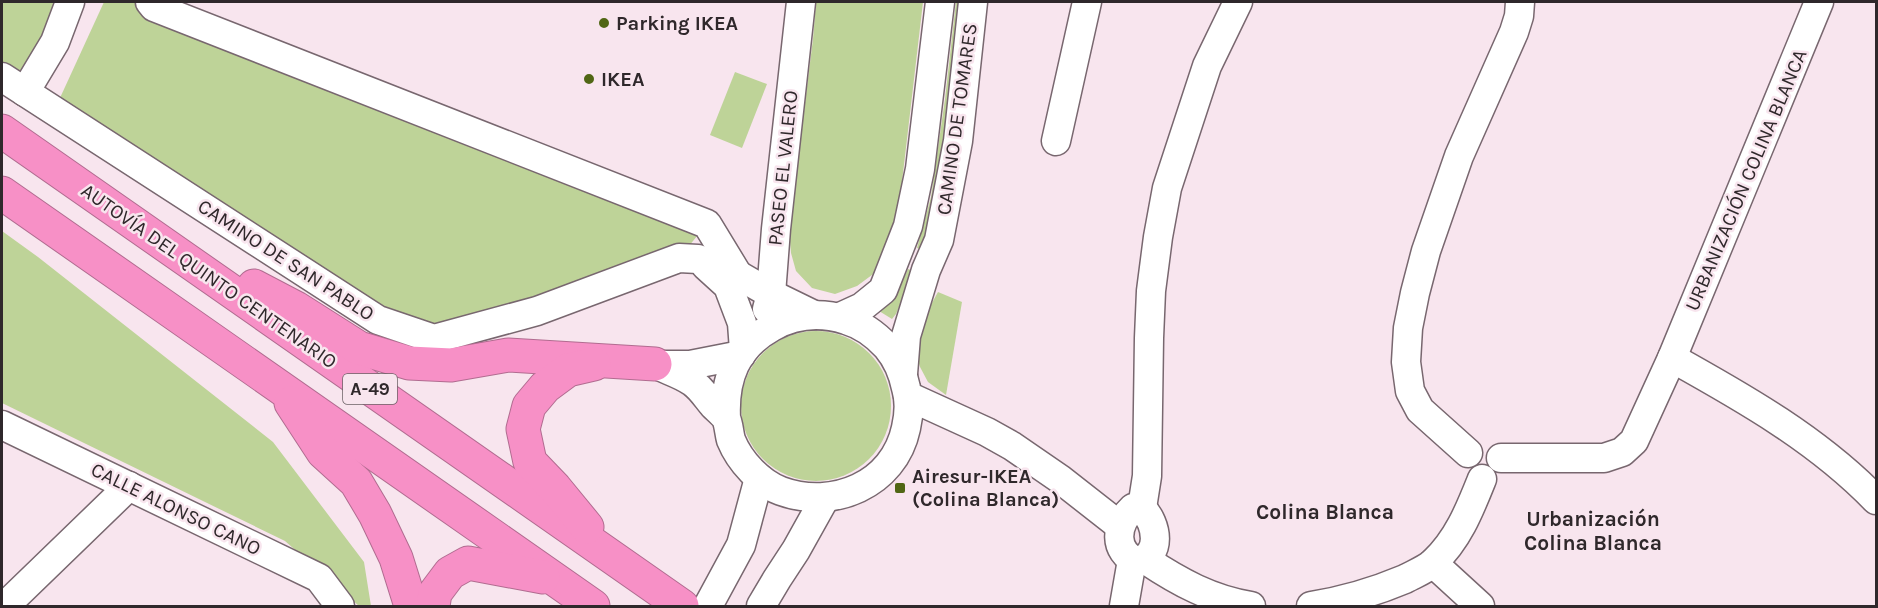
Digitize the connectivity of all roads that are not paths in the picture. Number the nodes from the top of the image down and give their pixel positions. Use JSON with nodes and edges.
{"nodes":[{"id":1,"x":70,"y":2,"type":"edge"},
{"id":2,"x":150,"y":2,"type":"edge"},
{"id":3,"x":801,"y":2,"type":"edge"},
{"id":4,"x":940,"y":2,"type":"edge"},
{"id":5,"x":973,"y":2,"type":"edge"},
{"id":6,"x":1087,"y":2,"type":"edge"},
{"id":7,"x":1238,"y":2,"type":"edge"},
{"id":8,"x":1520,"y":2,"type":"edge"},
{"id":9,"x":1819,"y":2,"type":"edge"},
{"id":10,"x":2,"y":77,"type":"edge"},
{"id":11,"x":25,"y":92,"type":"junction"},
{"id":12,"x":2,"y":131,"type":"edge"},
{"id":13,"x":1056,"y":141,"type":"dead end"},
{"id":14,"x":2,"y":193,"type":"edge"},
{"id":15,"x":126,"y":218,"type":"junction"},
{"id":16,"x":698,"y":259,"type":"junction"},
{"id":17,"x":738,"y":275,"type":"junction"},
{"id":18,"x":771,"y":294,"type":"junction"},
{"id":19,"x":827,"y":316,"type":"junction"},
{"id":20,"x":748,"y":346,"type":"junction"},
{"id":21,"x":1672,"y":358,"type":"junction"},
{"id":22,"x":611,"y":360,"type":"junction"},
{"id":23,"x":655,"y":364,"type":"junction"},
{"id":24,"x":906,"y":385,"type":"junction"},
{"id":25,"x":282,"y":389,"type":"junction"},
{"id":26,"x":726,"y":418,"type":"junction"},
{"id":27,"x":963,"y":421,"type":"junction"},
{"id":28,"x":2,"y":425,"type":"edge"},
{"id":29,"x":904,"y":437,"type":"junction"},
{"id":30,"x":1468,"y":453,"type":"junction"},
{"id":31,"x":1501,"y":458,"type":"junction"},
{"id":32,"x":759,"y":478,"type":"junction"},
{"id":33,"x":1482,"y":479,"type":"junction"},
{"id":34,"x":129,"y":486,"type":"junction"},
{"id":35,"x":825,"y":498,"type":"junction"},
{"id":36,"x":1876,"y":500,"type":"edge"},
{"id":37,"x":1142,"y":508,"type":"junction"},
{"id":38,"x":1120,"y":526,"type":"junction"},
{"id":39,"x":615,"y":560,"type":"junction"},
{"id":40,"x":1139,"y":560,"type":"junction"},
{"id":41,"x":1433,"y":563,"type":"junction"},
{"id":42,"x":554,"y":579,"type":"junction"},
{"id":43,"x":5,"y":606,"type":"edge"},
{"id":44,"x":339,"y":606,"type":"edge"},
{"id":45,"x":411,"y":606,"type":"edge"},
{"id":46,"x":433,"y":606,"type":"edge"},
{"id":47,"x":593,"y":606,"type":"edge"},
{"id":48,"x":682,"y":606,"type":"edge"},
{"id":49,"x":708,"y":606,"type":"edge"},
{"id":50,"x":761,"y":606,"type":"edge"},
{"id":51,"x":1124,"y":606,"type":"edge"},
{"id":52,"x":1251,"y":606,"type":"edge"},
{"id":53,"x":1311,"y":606,"type":"edge"},
{"id":54,"x":1480,"y":606,"type":"edge"}],
"edges":[{"from":1,"to":11,"type":"street"},
{"from":2,"to":17,"type":"street"},
{"from":3,"to":18,"type":"street","name":"PASEO EL VALERO"},
{"from":4,"to":19,"type":"street","name":"CAMINO DE TOMARES"},
{"from":5,"to":24,"type":"street","name":"CAMINO DE TOMARES"},
{"from":6,"to":13,"type":"street"},
{"from":7,"to":37,"type":"street"},
{"from":8,"to":30,"type":"street"},
{"from":9,"to":21,"type":"street","name":"URBANIZACIÓN COLINA BLANCA"},
{"from":10,"to":11,"type":"street","name":"CAMINO DE SAN PABLO"},
{"from":11,"to":16,"type":"street","name":"CAMINO DE SAN PABLO"},
{"from":12,"to":15,"type":"highway","name":"AUTOVÍA DEL QUINTO CENTENARIO","number":"A-49"},
{"from":14,"to":25,"type":"highway","number":"A-49"},
{"from":15,"to":22,"type":"highway"},
{"from":15,"to":39,"type":"highway","name":"AUTOVÍA DEL QUINTO CENTENARIO","number":"A-49"},
{"from":16,"to":17,"type":"street","name":"CAMINO DE SAN PABLO"},
{"from":16,"to":20,"type":"street"},
{"from":17,"to":18,"type":"street","name":"CAMINO DE SAN PABLO"},
{"from":18,"to":19,"type":"street","name":"CAMINO DE SAN PABLO"},
{"from":18,"to":20,"type":"street","name":"PASEO EL VALERO"},
{"from":19,"to":20,"type":"street"},
{"from":19,"to":24,"type":"street"},
{"from":20,"to":23,"type":"street"},
{"from":20,"to":26,"type":"street"},
{"from":21,"to":31,"type":"street","name":"URBANIZACIÓN COLINA BLANCA"},
{"from":21,"to":36,"type":"street"},
{"from":22,"to":23,"type":"highway"},
{"from":22,"to":39,"type":"highway"},
{"from":23,"to":26,"type":"street"},
{"from":24,"to":27,"type":"street"},
{"from":24,"to":29,"type":"street"},
{"from":25,"to":42,"type":"highway","number":"A-49"},
{"from":25,"to":45,"type":"highway"},
{"from":26,"to":32,"type":"street"},
{"from":27,"to":29,"type":"street"},
{"from":27,"to":38,"type":"street"},
{"from":28,"to":34,"type":"street","name":"CALLE ALONSO CANO"},
{"from":29,"to":35,"type":"street"},
{"from":30,"to":31,"type":"street"},
{"from":30,"to":33,"type":"street"},
{"from":31,"to":33,"type":"street"},
{"from":32,"to":35,"type":"street"},
{"from":32,"to":49,"type":"street"},
{"from":33,"to":41,"type":"street"},
{"from":34,"to":43,"type":"street"},
{"from":34,"to":44,"type":"street","name":"CALLE ALONSO CANO"},
{"from":35,"to":50,"type":"street"},
{"from":37,"to":38,"type":"street"},
{"from":37,"to":40,"type":"street"},
{"from":38,"to":40,"type":"street"},
{"from":39,"to":48,"type":"highway","name":"AUTOVÍA DEL QUINTO CENTENARIO","number":"A-49"},
{"from":40,"to":51,"type":"street"},
{"from":40,"to":52,"type":"street"},
{"from":41,"to":53,"type":"street"},
{"from":41,"to":54,"type":"street"},
{"from":42,"to":46,"type":"highway"},
{"from":42,"to":47,"type":"highway","number":"A-49"}]}
